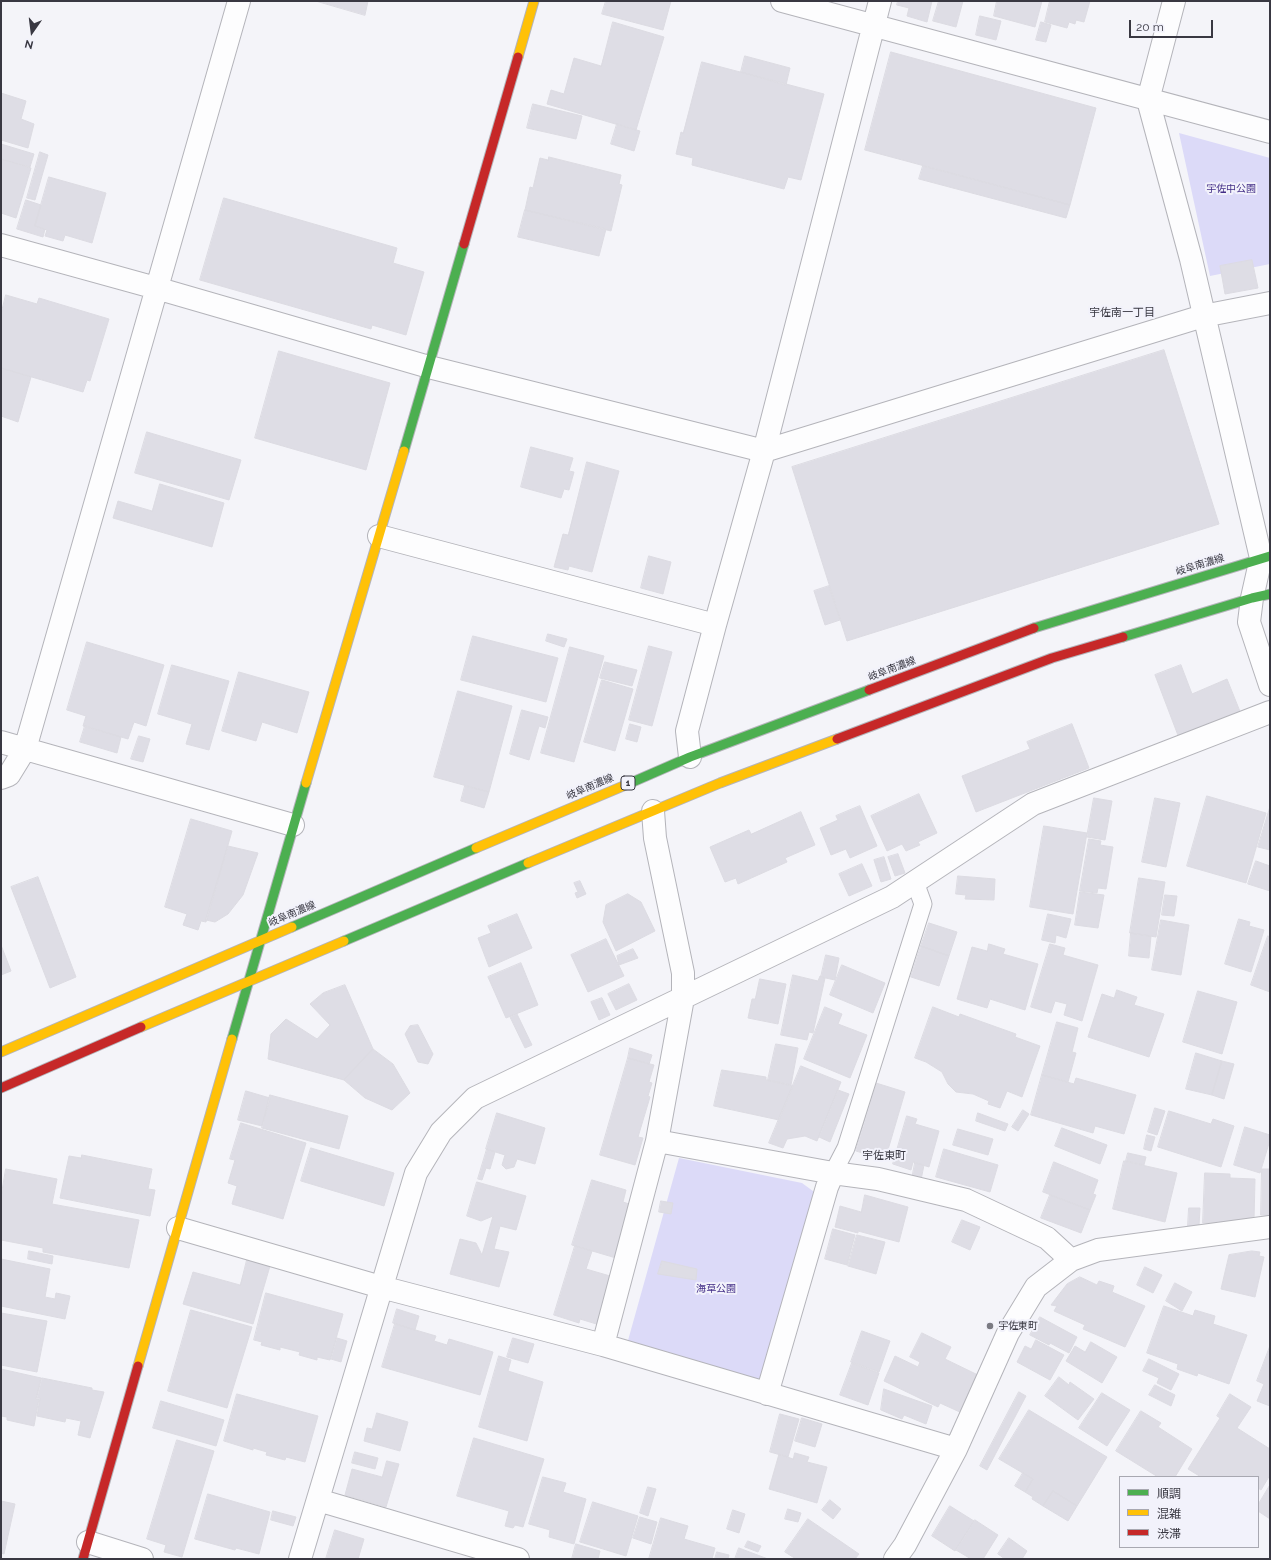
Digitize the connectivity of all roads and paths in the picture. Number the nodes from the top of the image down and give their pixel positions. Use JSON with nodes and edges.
{"nodes":[{"id":1,"x":239,"y":1,"type":"edge"},
{"id":2,"x":534,"y":1,"type":"edge"},
{"id":3,"x":782,"y":1,"type":"edge"},
{"id":4,"x":880,"y":1,"type":"edge"},
{"id":5,"x":1174,"y":1,"type":"edge"},
{"id":6,"x":873,"y":25,"type":"junction"},
{"id":7,"x":1148,"y":100,"type":"junction"},
{"id":8,"x":1270,"y":132,"type":"edge"},
{"id":9,"x":1,"y":246,"type":"edge"},
{"id":10,"x":156,"y":288,"type":"junction"},
{"id":11,"x":1270,"y":303,"type":"edge"},
{"id":12,"x":1203,"y":316,"type":"junction"},
{"id":13,"x":429,"y":367,"type":"junction"},
{"id":14,"x":764,"y":451,"type":"junction"},
{"id":15,"x":379,"y":536,"type":"junction"},
{"id":16,"x":1265,"y":557,"type":"edge"},
{"id":17,"x":1261,"y":596,"type":"edge"},
{"id":18,"x":715,"y":625,"type":"junction"},
{"id":19,"x":1270,"y":685,"type":"edge"},
{"id":20,"x":1270,"y":712,"type":"edge"},
{"id":21,"x":1,"y":742,"type":"edge"},
{"id":22,"x":24,"y":749,"type":"junction"},
{"id":23,"x":690,"y":757,"type":"junction"},
{"id":24,"x":1,"y":778,"type":"edge"},
{"id":25,"x":653,"y":811,"type":"junction"},
{"id":26,"x":293,"y":825,"type":"junction"},
{"id":27,"x":915,"y":882,"type":"junction"},
{"id":28,"x":262,"y":939,"type":"junction"},
{"id":29,"x":250,"y":980,"type":"junction"},
{"id":30,"x":683,"y":998,"type":"junction"},
{"id":31,"x":1,"y":1052,"type":"edge"},
{"id":32,"x":1,"y":1088,"type":"edge"},
{"id":33,"x":657,"y":1141,"type":"junction"},
{"id":34,"x":833,"y":1173,"type":"junction"},
{"id":35,"x":1270,"y":1227,"type":"edge"},
{"id":36,"x":178,"y":1228,"type":"junction"},
{"id":37,"x":1071,"y":1260,"type":"junction"},
{"id":38,"x":381,"y":1287,"type":"junction"},
{"id":39,"x":603,"y":1345,"type":"junction"},
{"id":40,"x":767,"y":1394,"type":"junction"},
{"id":41,"x":956,"y":1449,"type":"junction"},
{"id":42,"x":318,"y":1500,"type":"junction"},
{"id":43,"x":85,"y":1551,"type":"edge"},
{"id":44,"x":142,"y":1559,"type":"edge"},
{"id":45,"x":300,"y":1559,"type":"edge"},
{"id":46,"x":518,"y":1559,"type":"edge"},
{"id":47,"x":895,"y":1559,"type":"edge"}],
"edges":[{"from":1,"to":10,"type":"street"},
{"from":2,"to":13,"type":"main road"},
{"from":3,"to":6,"type":"street"},
{"from":4,"to":6,"type":"street"},
{"from":5,"to":7,"type":"street"},
{"from":6,"to":7,"type":"street"},
{"from":6,"to":14,"type":"street"},
{"from":7,"to":8,"type":"street"},
{"from":7,"to":12,"type":"street"},
{"from":9,"to":10,"type":"street"},
{"from":10,"to":13,"type":"street"},
{"from":10,"to":22,"type":"street"},
{"from":11,"to":12,"type":"street"},
{"from":12,"to":14,"type":"street"},
{"from":12,"to":16,"type":"street"},
{"from":13,"to":14,"type":"street"},
{"from":13,"to":15,"type":"main road"},
{"from":14,"to":18,"type":"street"},
{"from":15,"to":18,"type":"street"},
{"from":15,"to":26,"type":"main road"},
{"from":16,"to":17,"type":"street"},
{"from":16,"to":23,"type":"main road","name":"岐阜南濃線","number":"1"},
{"from":17,"to":19,"type":"street"},
{"from":17,"to":25,"type":"main road"},
{"from":18,"to":23,"type":"street"},
{"from":20,"to":27,"type":"street"},
{"from":21,"to":22,"type":"street"},
{"from":22,"to":24,"type":"street"},
{"from":22,"to":26,"type":"street"},
{"from":23,"to":28,"type":"main road","name":"岐阜南濃線","number":"1"},
{"from":25,"to":29,"type":"main road"},
{"from":25,"to":30,"type":"street"},
{"from":26,"to":28,"type":"main road"},
{"from":27,"to":30,"type":"street"},
{"from":27,"to":34,"type":"lane"},
{"from":28,"to":29,"type":"main road"},
{"from":28,"to":31,"type":"main road","name":"岐阜南濃線","number":"1"},
{"from":29,"to":32,"type":"main road"},
{"from":29,"to":36,"type":"main road"},
{"from":30,"to":33,"type":"street"},
{"from":30,"to":38,"type":"street"},
{"from":33,"to":34,"type":"street"},
{"from":33,"to":39,"type":"street"},
{"from":34,"to":37,"type":"street"},
{"from":34,"to":40,"type":"street"},
{"from":35,"to":37,"type":"street"},
{"from":36,"to":38,"type":"street"},
{"from":36,"to":43,"type":"main road"},
{"from":37,"to":41,"type":"street"},
{"from":38,"to":39,"type":"street"},
{"from":38,"to":42,"type":"street"},
{"from":39,"to":40,"type":"street"},
{"from":40,"to":41,"type":"street"},
{"from":41,"to":47,"type":"street"},
{"from":42,"to":45,"type":"street"},
{"from":42,"to":46,"type":"street"},
{"from":43,"to":44,"type":"street"}]}
